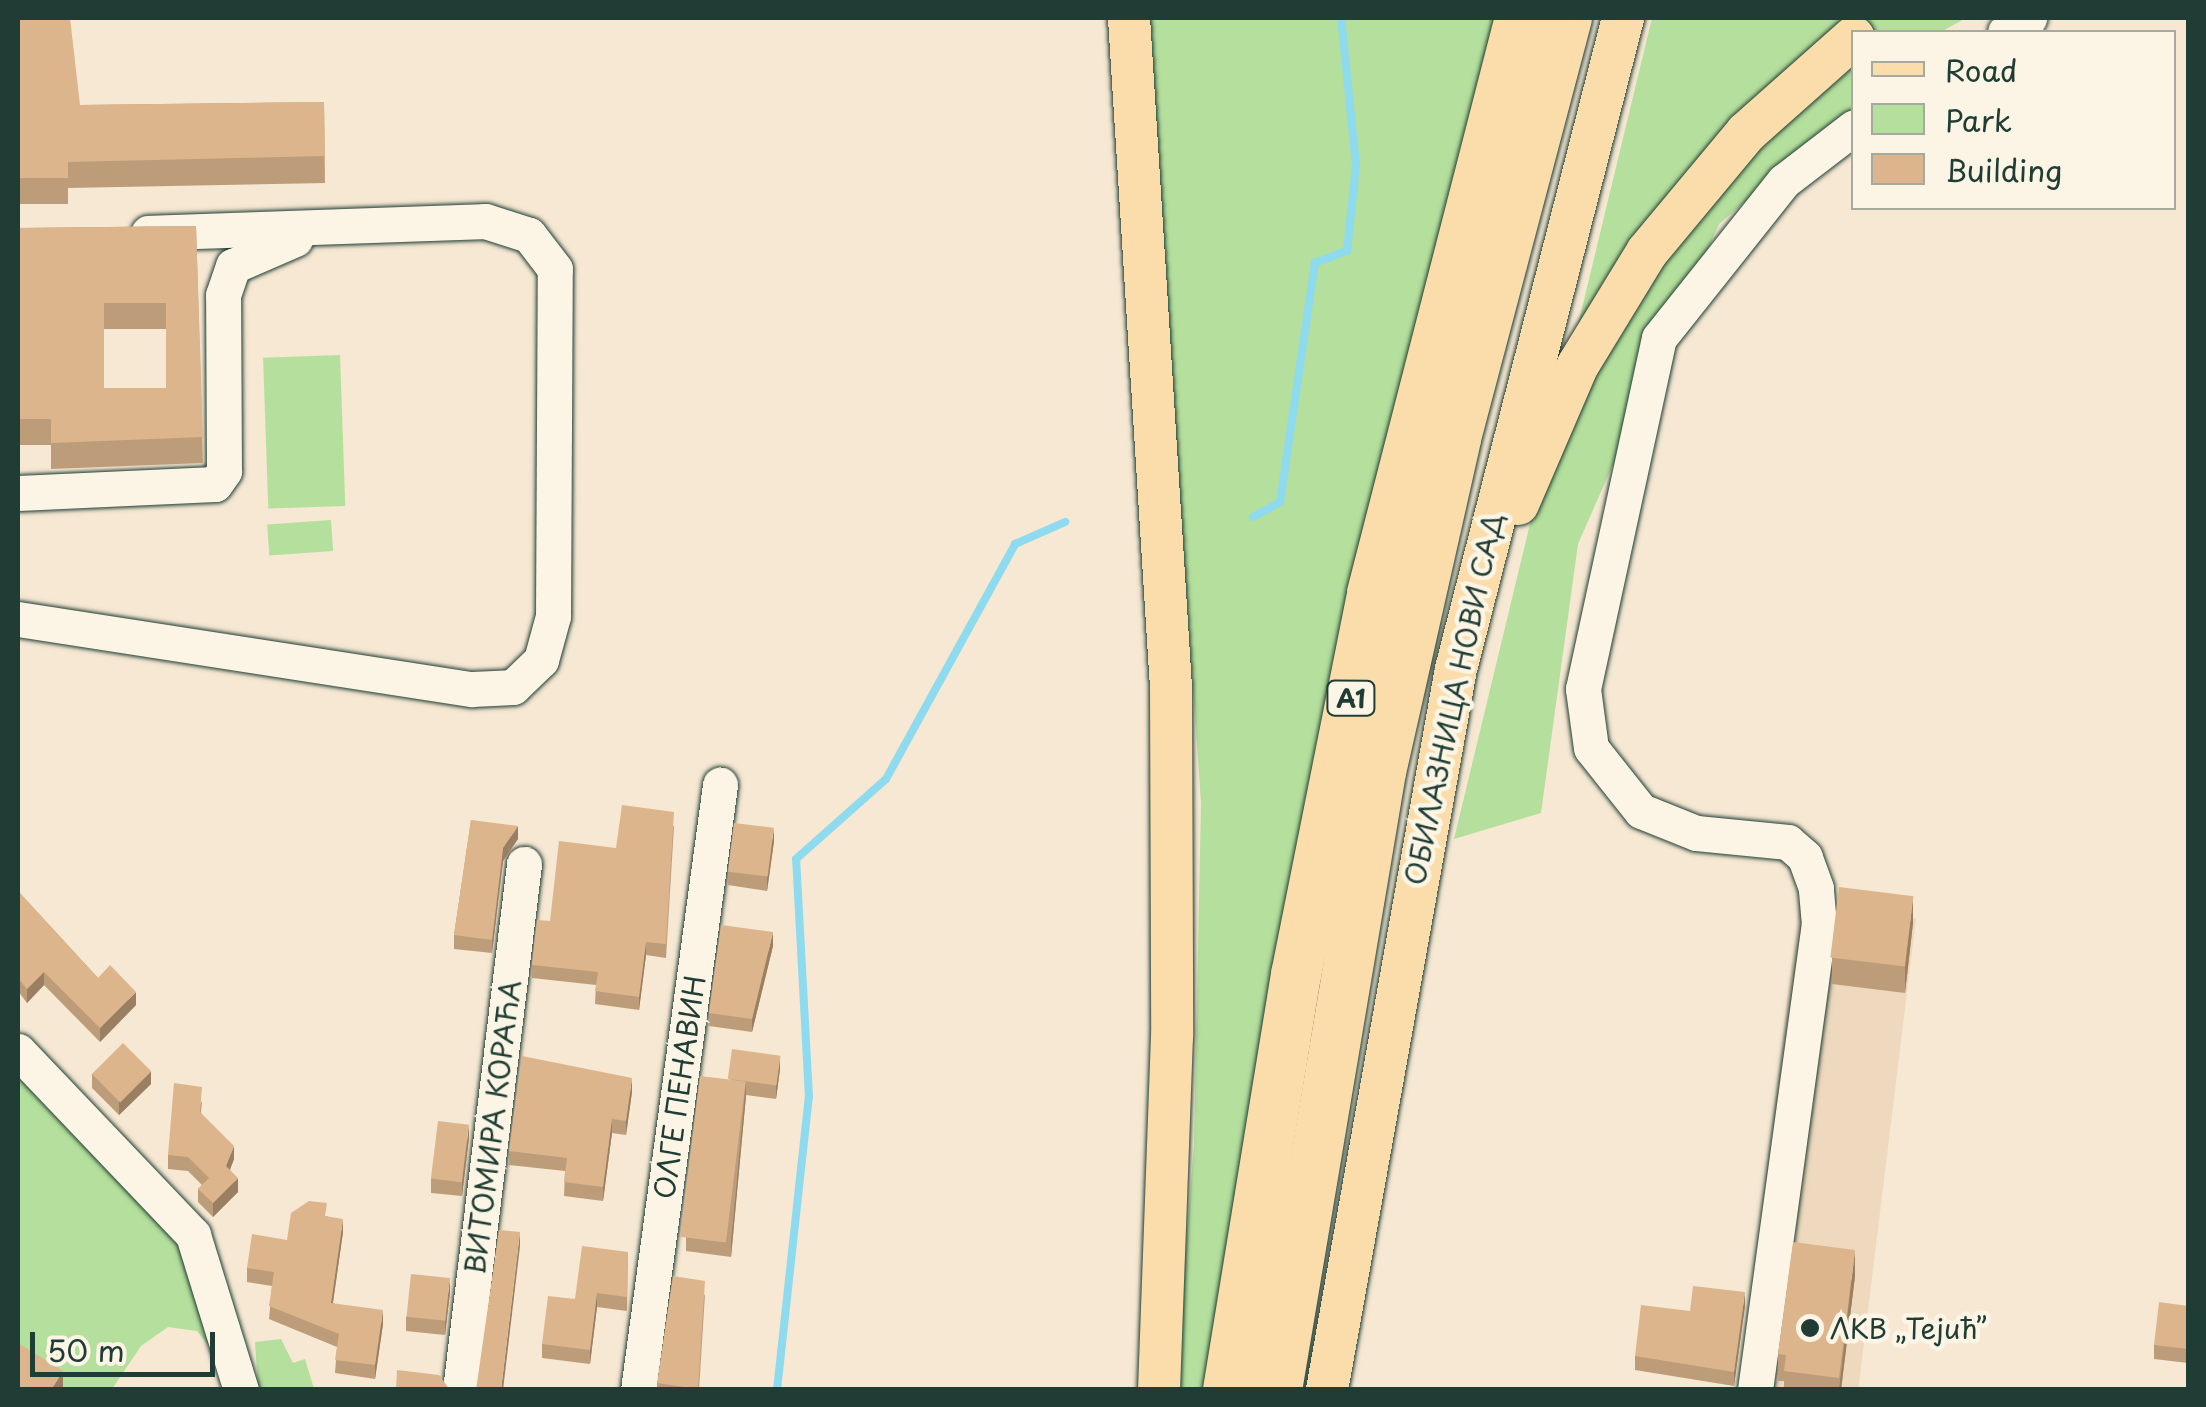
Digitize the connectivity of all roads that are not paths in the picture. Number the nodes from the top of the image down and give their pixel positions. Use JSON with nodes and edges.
{"nodes":[{"id":1,"x":1129,"y":18,"type":"edge"},
{"id":2,"x":1520,"y":18,"type":"edge"},
{"id":3,"x":1567,"y":18,"type":"edge"},
{"id":4,"x":1623,"y":18,"type":"edge"},
{"id":5,"x":1851,"y":40,"type":"edge"},
{"id":6,"x":1851,"y":129,"type":"edge"},
{"id":7,"x":350,"y":229,"type":"junction"},
{"id":8,"x":115,"y":234,"type":"edge"},
{"id":9,"x":18,"y":493,"type":"edge"},
{"id":10,"x":18,"y":619,"type":"edge"},
{"id":11,"x":1456,"y":669,"type":"junction"},
{"id":12,"x":720,"y":785,"type":"dead end"},
{"id":13,"x":524,"y":864,"type":"dead end"},
{"id":14,"x":18,"y":1051,"type":"edge"},
{"id":15,"x":241,"y":1390,"type":"edge"},
{"id":16,"x":460,"y":1390,"type":"edge"},
{"id":17,"x":638,"y":1390,"type":"edge"},
{"id":18,"x":1158,"y":1390,"type":"edge"},
{"id":19,"x":1228,"y":1390,"type":"edge"},
{"id":20,"x":1277,"y":1390,"type":"edge"},
{"id":21,"x":1328,"y":1390,"type":"edge"},
{"id":22,"x":1755,"y":1390,"type":"edge"}],
"edges":[{"from":1,"to":18,"type":"main road"},
{"from":2,"to":19,"type":"highway","number":"A1"},
{"from":3,"to":20,"type":"highway","number":"A1"},
{"from":4,"to":11,"type":"main road","name":"ОБИЛАЗНИЦА НОВИ САД"},
{"from":5,"to":11,"type":"main road"},
{"from":6,"to":22,"type":"street"},
{"from":7,"to":8,"type":"street"},
{"from":7,"to":9,"type":"street"},
{"from":7,"to":10,"type":"street"},
{"from":11,"to":21,"type":"main road","name":"ОБИЛАЗНИЦА НОВИ САД"},
{"from":12,"to":17,"type":"street","name":"ОЛГЕ ПЕНАВИН"},
{"from":13,"to":16,"type":"street","name":"ВИТОМИРА КОРАЋА"},
{"from":14,"to":15,"type":"street"}]}
